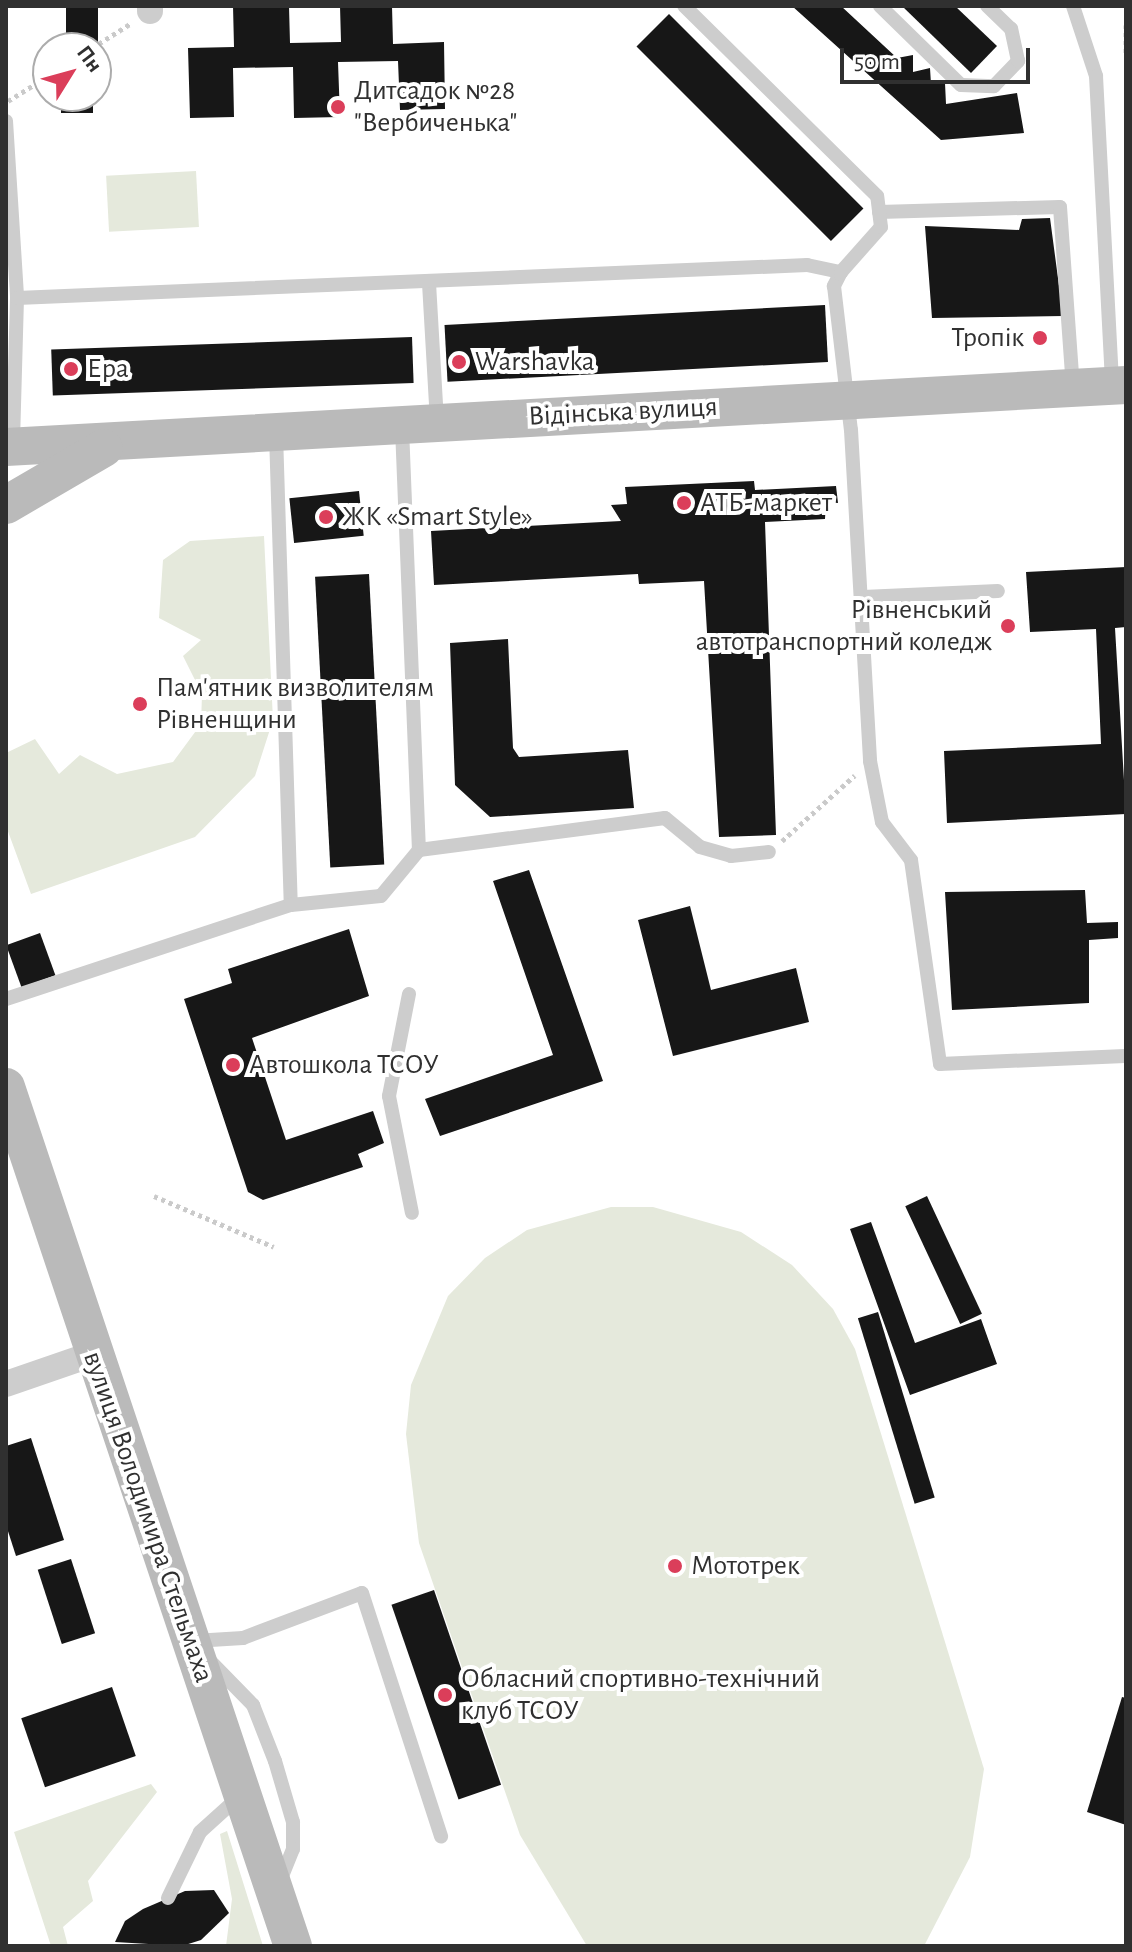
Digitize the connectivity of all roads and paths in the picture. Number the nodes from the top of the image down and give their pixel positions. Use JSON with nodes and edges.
{"nodes":[{"id":1,"x":684,"y":6,"type":"edge"},
{"id":2,"x":880,"y":6,"type":"edge"},
{"id":3,"x":987,"y":6,"type":"edge"},
{"id":4,"x":1073,"y":6,"type":"edge"},
{"id":5,"x":150,"y":8,"type":"edge"},
{"id":6,"x":1126,"y":25,"type":"edge"},
{"id":7,"x":112,"y":34,"type":"edge"},
{"id":8,"x":1126,"y":55,"type":"edge"},
{"id":9,"x":32,"y":86,"type":"edge"},
{"id":10,"x":6,"y":103,"type":"edge"},
{"id":11,"x":6,"y":121,"type":"edge"},
{"id":12,"x":879,"y":212,"type":"junction"},
{"id":13,"x":841,"y":272,"type":"junction"},
{"id":14,"x":429,"y":283,"type":"junction"},
{"id":15,"x":17,"y":298,"type":"junction"},
{"id":16,"x":1119,"y":386,"type":"edge"},
{"id":17,"x":1073,"y":388,"type":"junction"},
{"id":18,"x":844,"y":400,"type":"junction"},
{"id":19,"x":420,"y":423,"type":"junction"},
{"id":20,"x":276,"y":430,"type":"junction"},
{"id":21,"x":120,"y":441,"type":"junction"},
{"id":22,"x":10,"y":447,"type":"edge"},
{"id":23,"x":6,"y":505,"type":"edge"},
{"id":24,"x":998,"y":591,"type":"dead end"},
{"id":25,"x":863,"y":597,"type":"junction"},
{"id":26,"x":870,"y":761,"type":"junction"},
{"id":27,"x":419,"y":850,"type":"junction"},
{"id":28,"x":769,"y":852,"type":"joint"},
{"id":29,"x":291,"y":905,"type":"junction"},
{"id":30,"x":409,"y":994,"type":"dead end"},
{"id":31,"x":6,"y":999,"type":"edge"},
{"id":32,"x":1125,"y":1056,"type":"edge"},
{"id":33,"x":6,"y":1087,"type":"edge"},
{"id":34,"x":154,"y":1196,"type":"dead end"},
{"id":35,"x":412,"y":1213,"type":"dead end"},
{"id":36,"x":274,"y":1247,"type":"dead end"},
{"id":37,"x":93,"y":1354,"type":"junction"},
{"id":38,"x":6,"y":1384,"type":"edge"},
{"id":39,"x":190,"y":1641,"type":"junction"},
{"id":40,"x":242,"y":1795,"type":"junction"},
{"id":41,"x":441,"y":1836,"type":"dead end"},
{"id":42,"x":275,"y":1893,"type":"junction"},
{"id":43,"x":168,"y":1898,"type":"dead end"},
{"id":44,"x":293,"y":1946,"type":"edge"}],
"edges":[{"from":1,"to":12,"type":"lane"},
{"from":2,"to":3,"type":"lane"},
{"from":4,"to":16,"type":"lane"},
{"from":5,"to":7,"type":"path"},
{"from":6,"to":8,"type":"path"},
{"from":9,"to":10,"type":"path"},
{"from":11,"to":15,"type":"lane"},
{"from":12,"to":13,"type":"lane"},
{"from":12,"to":17,"type":"lane"},
{"from":13,"to":14,"type":"lane"},
{"from":13,"to":18,"type":"lane"},
{"from":14,"to":15,"type":"lane"},
{"from":14,"to":19,"type":"lane"},
{"from":15,"to":22,"type":"lane"},
{"from":16,"to":17,"type":"main road","name":"Відінська вулиця"},
{"from":17,"to":18,"type":"main road","name":"Відінська вулиця"},
{"from":18,"to":19,"type":"main road","name":"Відінська вулиця"},
{"from":18,"to":25,"type":"lane"},
{"from":19,"to":20,"type":"main road","name":"Відінська вулиця"},
{"from":19,"to":27,"type":"lane"},
{"from":20,"to":21,"type":"main road","name":"Відінська вулиця"},
{"from":20,"to":29,"type":"lane"},
{"from":21,"to":22,"type":"main road","name":"Відінська вулиця"},
{"from":21,"to":23,"type":"main road","name":"Відінська вулиця"},
{"from":24,"to":25,"type":"lane"},
{"from":25,"to":26,"type":"lane"},
{"from":26,"to":28,"type":"path"},
{"from":26,"to":32,"type":"lane"},
{"from":27,"to":28,"type":"lane"},
{"from":27,"to":29,"type":"lane"},
{"from":29,"to":31,"type":"lane"},
{"from":30,"to":35,"type":"lane"},
{"from":33,"to":37,"type":"main road","name":"вулиця Володимира Стельмаха"},
{"from":34,"to":36,"type":"path"},
{"from":37,"to":38,"type":"street"},
{"from":37,"to":39,"type":"main road","name":"вулиця Володимира Стельмаха"},
{"from":39,"to":40,"type":"main road","name":"вулиця Володимира Стельмаха"},
{"from":39,"to":41,"type":"lane"},
{"from":39,"to":42,"type":"lane"},
{"from":40,"to":42,"type":"main road","name":"вулиця Володимира Стельмаха"},
{"from":40,"to":43,"type":"lane"},
{"from":42,"to":44,"type":"main road","name":"вулиця Володимира Стельмаха"}]}
